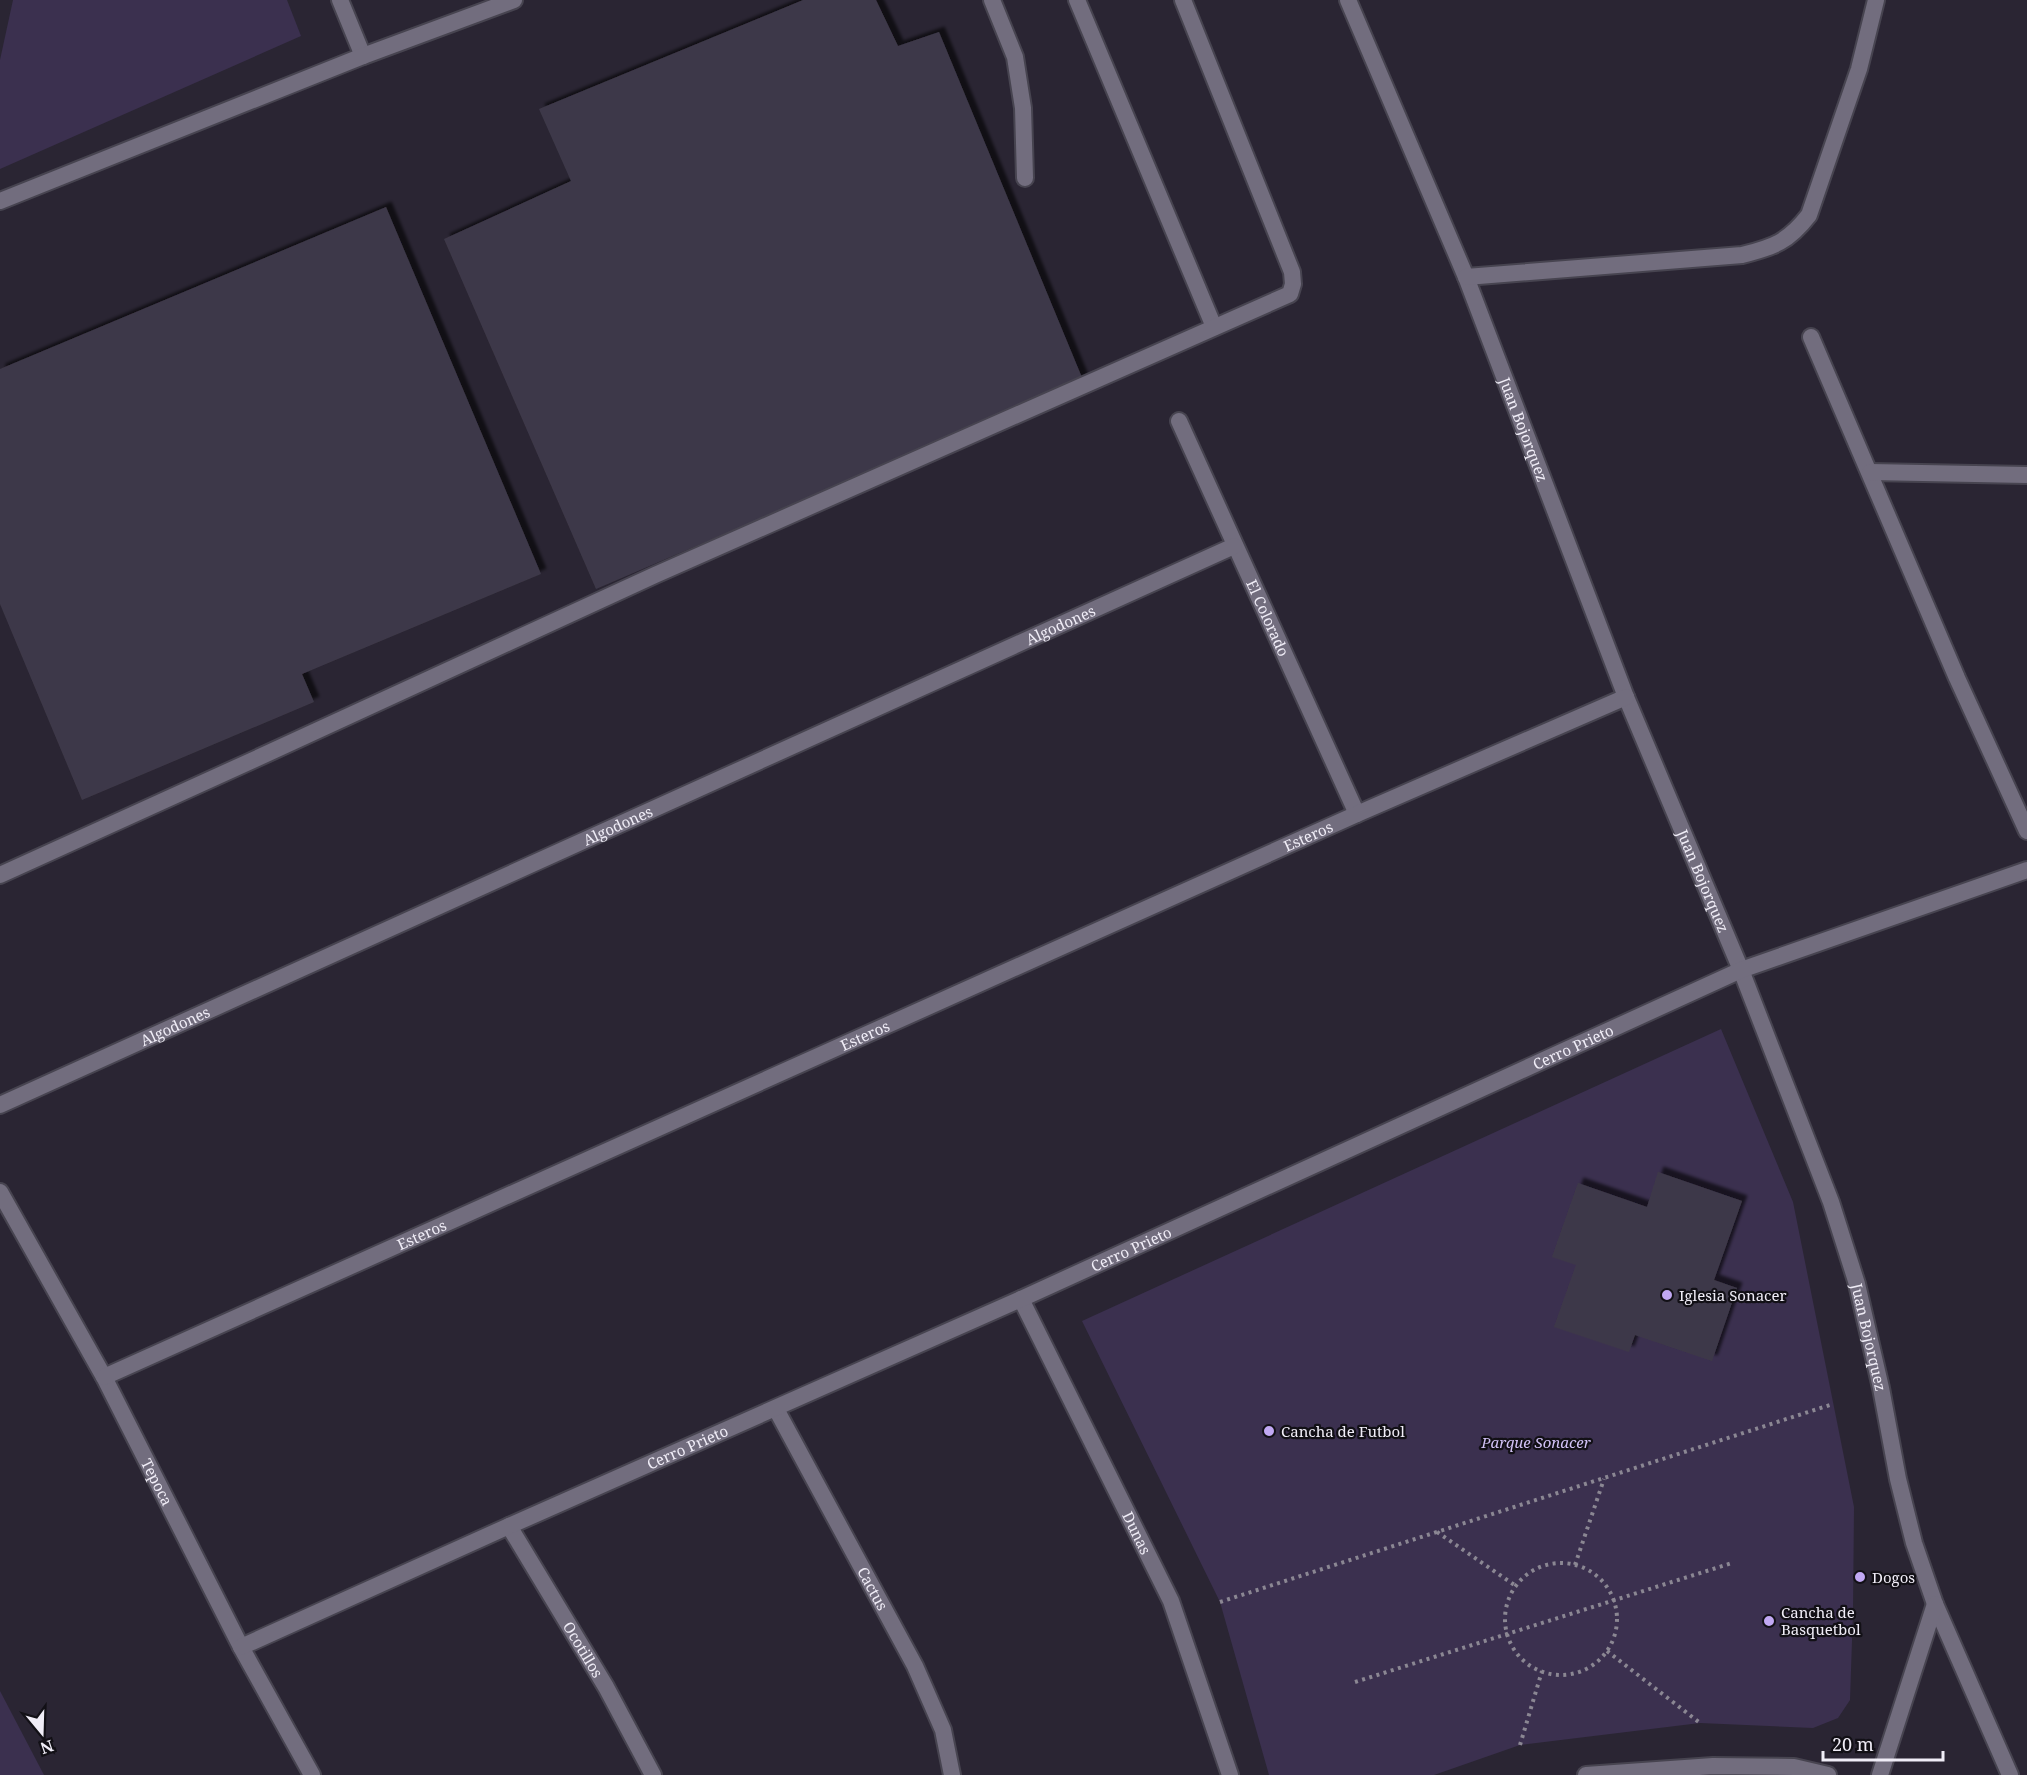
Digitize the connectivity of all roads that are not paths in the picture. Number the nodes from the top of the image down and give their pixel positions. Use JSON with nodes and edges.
{"nodes":[{"id":1,"x":340,"y":0,"type":"edge"},
{"id":2,"x":514,"y":0,"type":"edge"},
{"id":3,"x":992,"y":0,"type":"edge"},
{"id":4,"x":1077,"y":0,"type":"edge"},
{"id":5,"x":1183,"y":0,"type":"edge"},
{"id":6,"x":1348,"y":0,"type":"edge"},
{"id":7,"x":1876,"y":0,"type":"edge"},
{"id":8,"x":363,"y":56,"type":"junction"},
{"id":9,"x":1025,"y":178,"type":"dead end"},
{"id":10,"x":0,"y":201,"type":"edge"},
{"id":11,"x":1466,"y":277,"type":"junction"},
{"id":12,"x":1214,"y":327,"type":"junction"},
{"id":13,"x":1811,"y":337,"type":"dead end"},
{"id":14,"x":1179,"y":421,"type":"dead end"},
{"id":15,"x":1870,"y":472,"type":"junction"},
{"id":16,"x":2027,"y":475,"type":"edge"},
{"id":17,"x":1234,"y":546,"type":"junction"},
{"id":18,"x":1626,"y":698,"type":"junction"},
{"id":19,"x":1357,"y":814,"type":"junction"},
{"id":20,"x":2027,"y":831,"type":"edge"},
{"id":21,"x":2027,"y":870,"type":"edge"},
{"id":22,"x":0,"y":875,"type":"edge"},
{"id":23,"x":1741,"y":970,"type":"junction"},
{"id":24,"x":0,"y":1105,"type":"edge"},
{"id":25,"x":0,"y":1192,"type":"edge"},
{"id":26,"x":1021,"y":1299,"type":"junction"},
{"id":27,"x":104,"y":1377,"type":"junction"},
{"id":28,"x":776,"y":1409,"type":"junction"},
{"id":29,"x":509,"y":1526,"type":"junction"},
{"id":30,"x":1935,"y":1604,"type":"junction"},
{"id":31,"x":242,"y":1647,"type":"junction"},
{"id":32,"x":312,"y":1775,"type":"edge"},
{"id":33,"x":653,"y":1775,"type":"edge"},
{"id":34,"x":952,"y":1775,"type":"edge"},
{"id":35,"x":1230,"y":1775,"type":"edge"},
{"id":36,"x":1586,"y":1775,"type":"edge"},
{"id":37,"x":1828,"y":1775,"type":"edge"},
{"id":38,"x":1880,"y":1775,"type":"edge"},
{"id":39,"x":2010,"y":1775,"type":"edge"}],
"edges":[{"from":1,"to":8,"type":"street"},
{"from":2,"to":8,"type":"street"},
{"from":3,"to":9,"type":"street"},
{"from":4,"to":12,"type":"street"},
{"from":5,"to":12,"type":"street"},
{"from":6,"to":11,"type":"street","name":"Juan Bojorquez"},
{"from":7,"to":11,"type":"street"},
{"from":8,"to":10,"type":"street"},
{"from":11,"to":18,"type":"street","name":"Juan Bojorquez"},
{"from":12,"to":22,"type":"street"},
{"from":13,"to":15,"type":"street"},
{"from":14,"to":17,"type":"street","name":"El Colorado"},
{"from":15,"to":16,"type":"street"},
{"from":15,"to":20,"type":"street"},
{"from":17,"to":19,"type":"street","name":"El Colorado"},
{"from":17,"to":24,"type":"street","name":"Algodones"},
{"from":18,"to":19,"type":"street","name":"Esteros"},
{"from":18,"to":23,"type":"street","name":"Juan Bojorquez"},
{"from":19,"to":27,"type":"street","name":"Esteros"},
{"from":21,"to":23,"type":"street","name":"Cerro Prieto"},
{"from":23,"to":26,"type":"street","name":"Cerro Prieto"},
{"from":23,"to":30,"type":"street","name":"Juan Bojorquez"},
{"from":25,"to":27,"type":"street","name":"Tepoca"},
{"from":26,"to":28,"type":"street","name":"Cerro Prieto"},
{"from":26,"to":35,"type":"street","name":"Dunas"},
{"from":27,"to":31,"type":"street","name":"Tepoca"},
{"from":28,"to":29,"type":"street","name":"Cerro Prieto"},
{"from":28,"to":34,"type":"street","name":"Cactus"},
{"from":29,"to":31,"type":"street","name":"Cerro Prieto"},
{"from":29,"to":33,"type":"street","name":"Ocotillos"},
{"from":30,"to":38,"type":"street"},
{"from":30,"to":39,"type":"street","name":"Juan Bojorquez"},
{"from":31,"to":32,"type":"street","name":"Tepoca"},
{"from":36,"to":37,"type":"street"}]}
